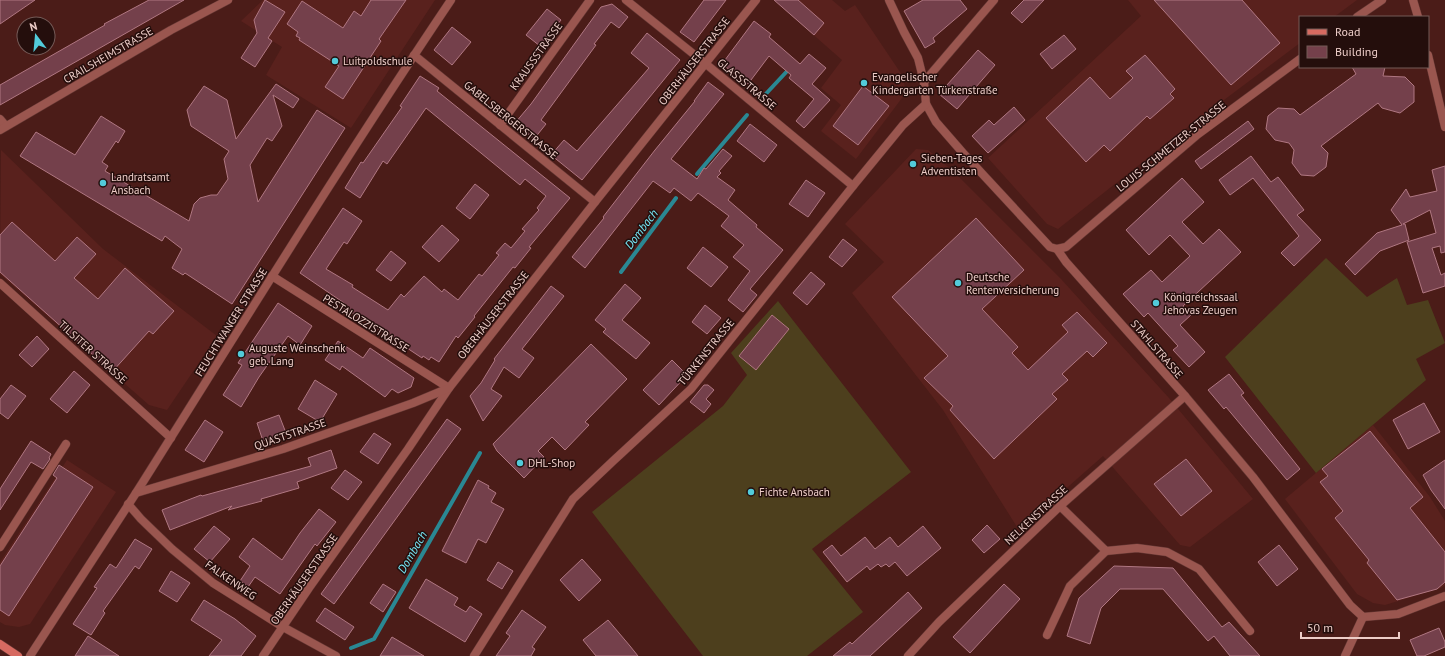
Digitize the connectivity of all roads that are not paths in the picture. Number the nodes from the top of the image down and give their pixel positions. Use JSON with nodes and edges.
{"nodes":[{"id":1,"x":228,"y":0,"type":"edge"},
{"id":2,"x":451,"y":0,"type":"edge"},
{"id":3,"x":590,"y":0,"type":"edge"},
{"id":4,"x":626,"y":0,"type":"edge"},
{"id":5,"x":756,"y":0,"type":"edge"},
{"id":6,"x":889,"y":0,"type":"edge"},
{"id":7,"x":994,"y":0,"type":"edge"},
{"id":8,"x":1382,"y":0,"type":"edge"},
{"id":9,"x":1414,"y":0,"type":"edge"},
{"id":10,"x":1358,"y":16,"type":"edge"},
{"id":11,"x":1418,"y":16,"type":"edge"},
{"id":12,"x":414,"y":55,"type":"junction"},
{"id":13,"x":1429,"y":59,"type":"edge"},
{"id":14,"x":1299,"y":60,"type":"edge"},
{"id":15,"x":706,"y":64,"type":"junction"},
{"id":16,"x":924,"y":82,"type":"junction"},
{"id":17,"x":926,"y":104,"type":"junction"},
{"id":18,"x":0,"y":119,"type":"edge"},
{"id":19,"x":500,"y":125,"type":"junction"},
{"id":20,"x":1445,"y":127,"type":"edge"},
{"id":21,"x":3,"y":128,"type":"edge"},
{"id":22,"x":853,"y":186,"type":"junction"},
{"id":23,"x":595,"y":202,"type":"junction"},
{"id":24,"x":1057,"y":249,"type":"junction"},
{"id":25,"x":272,"y":276,"type":"junction"},
{"id":26,"x":0,"y":283,"type":"edge"},
{"id":27,"x":449,"y":388,"type":"junction"},
{"id":28,"x":1184,"y":396,"type":"junction"},
{"id":29,"x":171,"y":438,"type":"junction"},
{"id":30,"x":66,"y":444,"type":"dead end"},
{"id":31,"x":136,"y":493,"type":"junction"},
{"id":32,"x":128,"y":504,"type":"junction"},
{"id":33,"x":1060,"y":506,"type":"junction"},
{"id":34,"x":0,"y":547,"type":"edge"},
{"id":35,"x":1106,"y":551,"type":"junction"},
{"id":36,"x":1445,"y":596,"type":"edge"},
{"id":37,"x":1362,"y":617,"type":"junction"},
{"id":38,"x":284,"y":627,"type":"junction"},
{"id":39,"x":1250,"y":631,"type":"dead end"},
{"id":40,"x":1047,"y":635,"type":"dead end"},
{"id":41,"x":0,"y":644,"type":"edge"},
{"id":42,"x":912,"y":654,"type":"edge"},
{"id":43,"x":18,"y":656,"type":"edge"},
{"id":44,"x":30,"y":656,"type":"edge"},
{"id":45,"x":263,"y":656,"type":"edge"},
{"id":46,"x":336,"y":656,"type":"edge"},
{"id":47,"x":474,"y":656,"type":"edge"},
{"id":48,"x":1345,"y":656,"type":"edge"}],
"edges":[{"from":1,"to":21,"type":"street","name":"CRAILSHEIMSTRASSE"},
{"from":2,"to":12,"type":"street","name":"FEUCHTWANGER STRASSE"},
{"from":3,"to":19,"type":"street","name":"KRAUSSSTRASSE"},
{"from":4,"to":15,"type":"street","name":"GLASSSTRASSE"},
{"from":5,"to":15,"type":"street","name":"OBERHÄUSERSTRASSE"},
{"from":6,"to":16,"type":"street"},
{"from":7,"to":16,"type":"street"},
{"from":8,"to":10,"type":"street"},
{"from":9,"to":11,"type":"street"},
{"from":12,"to":19,"type":"street","name":"GABELSBERGERSTRASSE"},
{"from":12,"to":25,"type":"street","name":"FEUCHTWANGER STRASSE"},
{"from":13,"to":20,"type":"street"},
{"from":14,"to":24,"type":"street","name":"LOUIS-SCHMETZER-STRASSE"},
{"from":15,"to":22,"type":"street","name":"GLASSSTRASSE"},
{"from":15,"to":23,"type":"street","name":"OBERHÄUSERSTRASSE"},
{"from":16,"to":17,"type":"street"},
{"from":17,"to":22,"type":"street","name":"TÜRKENSTRASSE"},
{"from":17,"to":24,"type":"street","name":"STAHLSTRASSE"},
{"from":18,"to":21,"type":"street"},
{"from":19,"to":23,"type":"street","name":"GABELSBERGERSTRASSE"},
{"from":22,"to":47,"type":"street","name":"TÜRKENSTRASSE"},
{"from":23,"to":27,"type":"street","name":"OBERHÄUSERSTRASSE"},
{"from":24,"to":28,"type":"street","name":"STAHLSTRASSE"},
{"from":25,"to":27,"type":"street","name":"PESTALOZZISTRASSE"},
{"from":25,"to":29,"type":"street","name":"FEUCHTWANGER STRASSE"},
{"from":26,"to":29,"type":"street","name":"TILSITER STRASSE"},
{"from":27,"to":31,"type":"street","name":"QUASTSTRASSE"},
{"from":27,"to":38,"type":"street","name":"OBERHÄUSERSTRASSE"},
{"from":28,"to":33,"type":"street","name":"NELKENSTRASSE"},
{"from":28,"to":37,"type":"street","name":"STAHLSTRASSE"},
{"from":29,"to":31,"type":"street","name":"FEUCHTWANGER STRASSE"},
{"from":30,"to":34,"type":"street"},
{"from":31,"to":32,"type":"street","name":"FEUCHTWANGER STRASSE"},
{"from":32,"to":38,"type":"street","name":"FALKENWEG"},
{"from":32,"to":44,"type":"street","name":"FEUCHTWANGER STRASSE"},
{"from":33,"to":35,"type":"street"},
{"from":33,"to":42,"type":"street","name":"NELKENSTRASSE"},
{"from":35,"to":39,"type":"street"},
{"from":35,"to":40,"type":"street"},
{"from":36,"to":37,"type":"street"},
{"from":37,"to":48,"type":"street"},
{"from":38,"to":45,"type":"street","name":"OBERHÄUSERSTRASSE"},
{"from":38,"to":46,"type":"street","name":"FALKENWEG"},
{"from":41,"to":43,"type":"main road"}]}
